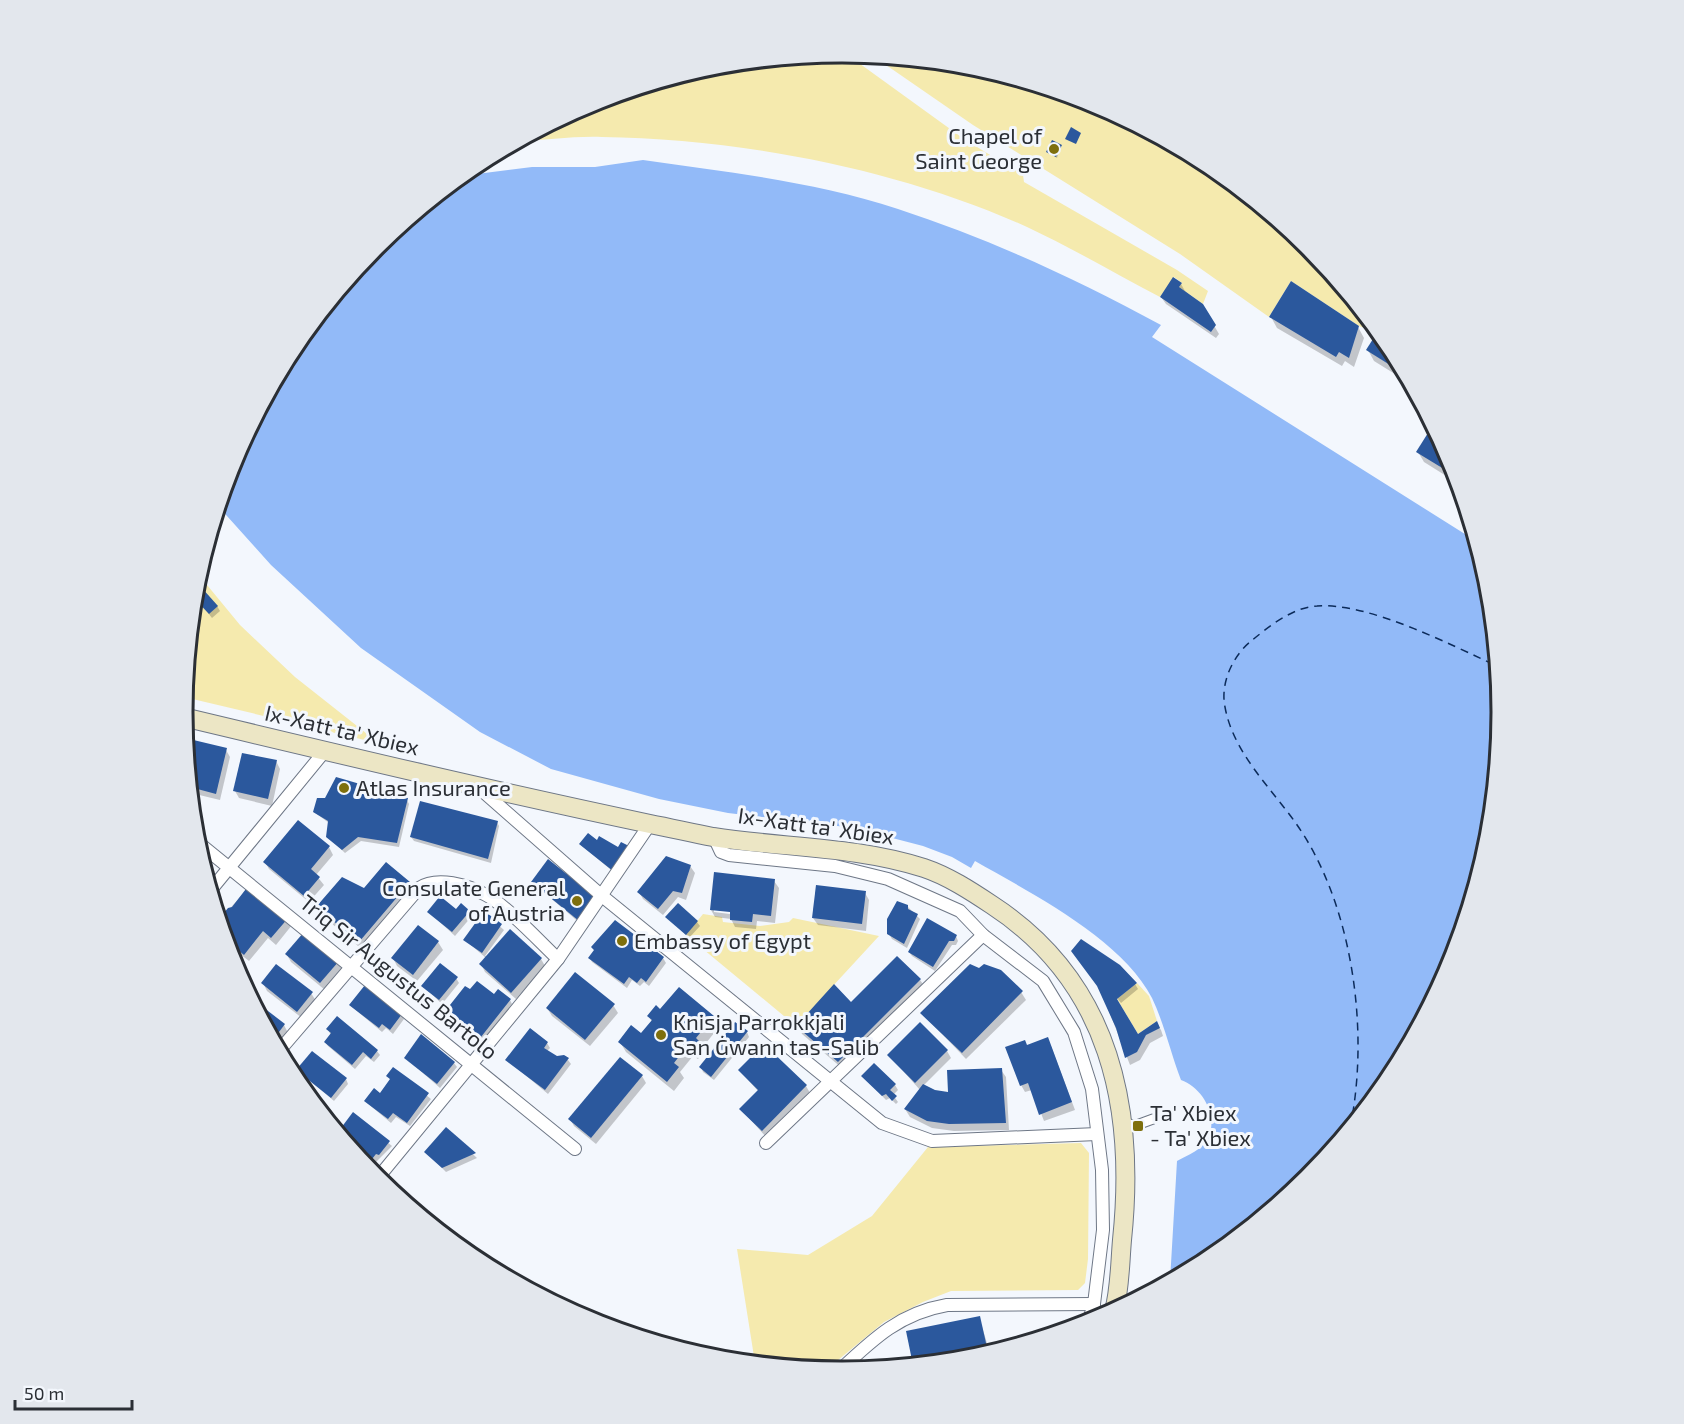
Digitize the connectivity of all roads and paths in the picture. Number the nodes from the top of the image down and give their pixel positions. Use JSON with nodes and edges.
{"nodes":[{"id":1,"x":193,"y":720,"type":"edge"},
{"id":2,"x":324,"y":752,"type":"junction"},
{"id":3,"x":478,"y":787,"type":"junction"},
{"id":4,"x":651,"y":824,"type":"junction"},
{"id":5,"x":714,"y":837,"type":"junction"},
{"id":6,"x":208,"y":851,"type":"edge"},
{"id":7,"x":228,"y":868,"type":"junction"},
{"id":8,"x":216,"y":883,"type":"edge"},
{"id":9,"x":602,"y":896,"type":"junction"},
{"id":10,"x":983,"y":935,"type":"junction"},
{"id":11,"x":558,"y":959,"type":"junction"},
{"id":12,"x":354,"y":967,"type":"junction"},
{"id":13,"x":285,"y":1044,"type":"edge"},
{"id":14,"x":474,"y":1064,"type":"junction"},
{"id":15,"x":829,"y":1082,"type":"junction"},
{"id":16,"x":1153,"y":1119,"type":"dead end"},
{"id":17,"x":1121,"y":1120,"type":"junction"},
{"id":18,"x":1097,"y":1134,"type":"junction"},
{"id":19,"x":766,"y":1143,"type":"dead end"},
{"id":20,"x":574,"y":1149,"type":"dead end"},
{"id":21,"x":383,"y":1171,"type":"edge"},
{"id":22,"x":1115,"y":1300,"type":"edge"},
{"id":23,"x":1094,"y":1304,"type":"junction"},
{"id":24,"x":1092,"y":1311,"type":"edge"},
{"id":25,"x":851,"y":1361,"type":"edge"}],
"edges":[{"from":1,"to":2,"type":"main road","name":"Ix-Xatt ta' Xbiex"},
{"from":2,"to":3,"type":"main road","name":"Ix-Xatt ta' Xbiex"},
{"from":2,"to":7,"type":"street"},
{"from":3,"to":4,"type":"main road","name":"Ix-Xatt ta' Xbiex"},
{"from":3,"to":9,"type":"street"},
{"from":4,"to":5,"type":"main road","name":"Ix-Xatt ta' Xbiex"},
{"from":4,"to":9,"type":"street"},
{"from":5,"to":10,"type":"street"},
{"from":5,"to":17,"type":"main road","name":"Ix-Xatt ta' Xbiex"},
{"from":6,"to":7,"type":"street","name":"Triq Sir Augustus Bartolo"},
{"from":7,"to":8,"type":"street"},
{"from":7,"to":12,"type":"street","name":"Triq Sir Augustus Bartolo"},
{"from":9,"to":11,"type":"street"},
{"from":9,"to":15,"type":"street"},
{"from":10,"to":15,"type":"street"},
{"from":10,"to":18,"type":"street"},
{"from":11,"to":12,"type":"street"},
{"from":11,"to":14,"type":"street"},
{"from":12,"to":13,"type":"street"},
{"from":12,"to":14,"type":"street","name":"Triq Sir Augustus Bartolo"},
{"from":14,"to":20,"type":"street","name":"Triq Sir Augustus Bartolo"},
{"from":14,"to":21,"type":"street"},
{"from":15,"to":18,"type":"street"},
{"from":15,"to":19,"type":"street"},
{"from":16,"to":17,"type":"street"},
{"from":17,"to":22,"type":"main road","name":"Ix-Xatt ta' Xbiex"},
{"from":18,"to":23,"type":"street"},
{"from":23,"to":24,"type":"street"},
{"from":23,"to":25,"type":"street"}]}
